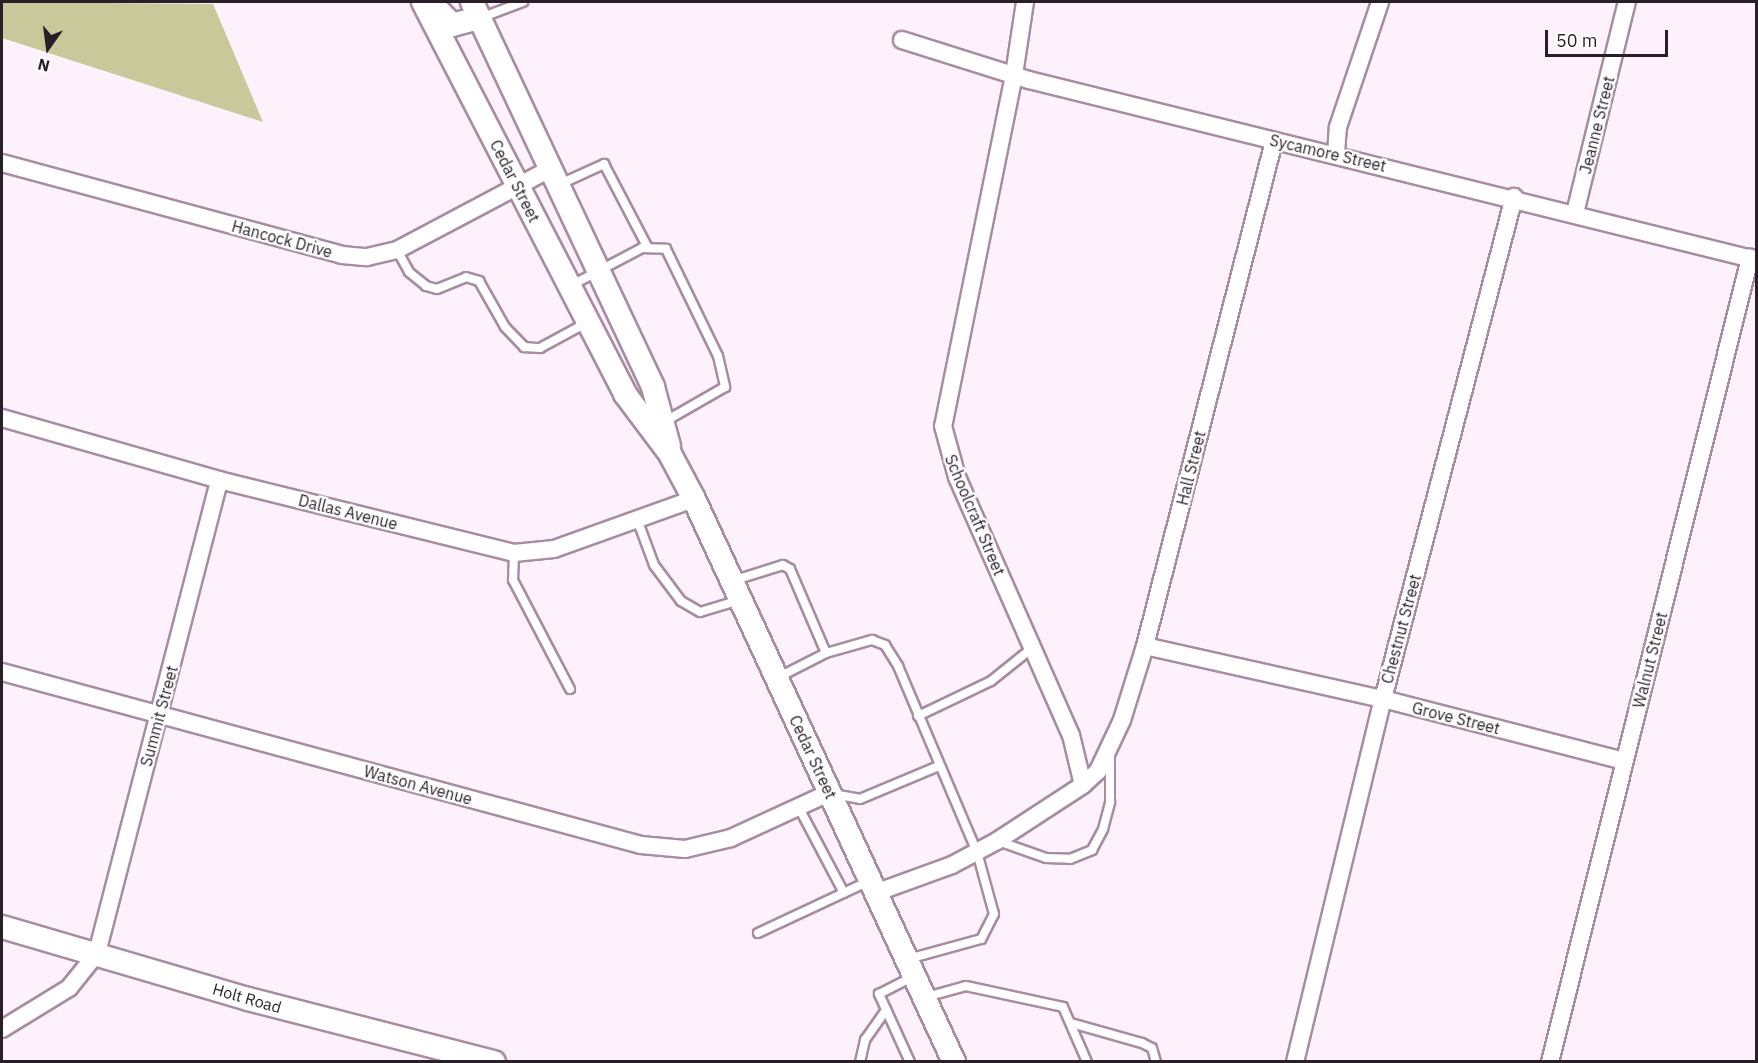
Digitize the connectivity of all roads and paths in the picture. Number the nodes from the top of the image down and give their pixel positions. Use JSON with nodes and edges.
{"nodes":[{"id":1,"x":423,"y":2,"type":"edge"},
{"id":2,"x":431,"y":2,"type":"edge"},
{"id":3,"x":523,"y":2,"type":"edge"},
{"id":4,"x":1025,"y":2,"type":"edge"},
{"id":5,"x":1380,"y":2,"type":"edge"},
{"id":6,"x":1627,"y":2,"type":"edge"},
{"id":7,"x":475,"y":10,"type":"edge"},
{"id":8,"x":902,"y":40,"type":"dead end"},
{"id":9,"x":1014,"y":75,"type":"junction"},
{"id":10,"x":1274,"y":141,"type":"junction"},
{"id":11,"x":1336,"y":154,"type":"junction"},
{"id":12,"x":2,"y":163,"type":"edge"},
{"id":13,"x":554,"y":177,"type":"junction"},
{"id":14,"x":517,"y":184,"type":"junction"},
{"id":15,"x":1514,"y":198,"type":"junction"},
{"id":16,"x":1575,"y":213,"type":"junction"},
{"id":17,"x":648,"y":248,"type":"junction"},
{"id":18,"x":396,"y":250,"type":"junction"},
{"id":19,"x":1753,"y":259,"type":"edge"},
{"id":20,"x":598,"y":273,"type":"junction"},
{"id":21,"x":570,"y":286,"type":"junction"},
{"id":22,"x":589,"y":322,"type":"junction"},
{"id":23,"x":2,"y":418,"type":"edge"},
{"id":24,"x":657,"y":426,"type":"junction"},
{"id":25,"x":219,"y":480,"type":"junction"},
{"id":26,"x":694,"y":499,"type":"junction"},
{"id":27,"x":637,"y":519,"type":"junction"},
{"id":28,"x":514,"y":553,"type":"junction"},
{"id":29,"x":736,"y":590,"type":"junction"},
{"id":30,"x":1145,"y":646,"type":"junction"},
{"id":31,"x":1032,"y":648,"type":"junction"},
{"id":32,"x":826,"y":653,"type":"junction"},
{"id":33,"x":2,"y":672,"type":"edge"},
{"id":34,"x":776,"y":678,"type":"junction"},
{"id":35,"x":570,"y":689,"type":"dead end"},
{"id":36,"x":1383,"y":699,"type":"junction"},
{"id":37,"x":160,"y":715,"type":"junction"},
{"id":38,"x":918,"y":716,"type":"junction"},
{"id":39,"x":1110,"y":748,"type":"junction"},
{"id":40,"x":1624,"y":760,"type":"junction"},
{"id":41,"x":939,"y":766,"type":"junction"},
{"id":42,"x":1083,"y":785,"type":"junction"},
{"id":43,"x":830,"y":794,"type":"junction"},
{"id":44,"x":799,"y":808,"type":"junction"},
{"id":45,"x":997,"y":841,"type":"junction"},
{"id":46,"x":977,"y":852,"type":"junction"},
{"id":47,"x":872,"y":887,"type":"junction"},
{"id":48,"x":843,"y":893,"type":"junction"},
{"id":49,"x":2,"y":927,"type":"edge"},
{"id":50,"x":758,"y":933,"type":"dead end"},
{"id":51,"x":97,"y":953,"type":"junction"},
{"id":52,"x":910,"y":968,"type":"junction"},
{"id":53,"x":924,"y":998,"type":"junction"},
{"id":54,"x":886,"y":1010,"type":"junction"},
{"id":55,"x":1071,"y":1023,"type":"junction"},
{"id":56,"x":2,"y":1029,"type":"edge"},
{"id":57,"x":495,"y":1062,"type":"edge"},
{"id":58,"x":860,"y":1062,"type":"edge"},
{"id":59,"x":910,"y":1062,"type":"edge"},
{"id":60,"x":954,"y":1062,"type":"edge"},
{"id":61,"x":1088,"y":1062,"type":"edge"},
{"id":62,"x":1156,"y":1062,"type":"edge"},
{"id":63,"x":1295,"y":1062,"type":"edge"},
{"id":64,"x":1550,"y":1062,"type":"edge"}],
"edges":[{"from":1,"to":14,"type":"main road","name":"Cedar Street"},
{"from":2,"to":7,"type":"main road"},
{"from":3,"to":7,"type":"lane"},
{"from":4,"to":9,"type":"street","name":"Schoolcraft Street"},
{"from":5,"to":11,"type":"street"},
{"from":6,"to":16,"type":"street","name":"Jeanne Street"},
{"from":7,"to":13,"type":"main road"},
{"from":8,"to":9,"type":"street","name":"Sycamore Street"},
{"from":9,"to":10,"type":"street","name":"Sycamore Street"},
{"from":9,"to":31,"type":"street","name":"Schoolcraft Street"},
{"from":10,"to":11,"type":"street","name":"Sycamore Street"},
{"from":10,"to":30,"type":"street","name":"Hall Street"},
{"from":11,"to":15,"type":"street","name":"Sycamore Street"},
{"from":12,"to":18,"type":"street","name":"Hancock Drive"},
{"from":13,"to":14,"type":"street","name":"Hancock Drive"},
{"from":13,"to":17,"type":"lane"},
{"from":13,"to":20,"type":"main road"},
{"from":14,"to":18,"type":"street","name":"Hancock Drive"},
{"from":14,"to":21,"type":"main road","name":"Cedar Street"},
{"from":15,"to":16,"type":"street","name":"Sycamore Street"},
{"from":15,"to":36,"type":"street","name":"Chestnut Street"},
{"from":16,"to":19,"type":"street","name":"Sycamore Street"},
{"from":17,"to":20,"type":"lane"},
{"from":17,"to":24,"type":"lane"},
{"from":18,"to":22,"type":"lane"},
{"from":19,"to":40,"type":"street","name":"Walnut Street"},
{"from":20,"to":21,"type":"lane"},
{"from":20,"to":24,"type":"main road","name":"Cedar Street"},
{"from":21,"to":22,"type":"main road","name":"Cedar Street"},
{"from":22,"to":24,"type":"main road","name":"Cedar Street"},
{"from":23,"to":25,"type":"street","name":"Dallas Avenue"},
{"from":24,"to":26,"type":"main road","name":"Cedar Street"},
{"from":25,"to":28,"type":"street","name":"Dallas Avenue"},
{"from":25,"to":37,"type":"street","name":"Summit Street"},
{"from":26,"to":27,"type":"street","name":"Dallas Avenue"},
{"from":26,"to":29,"type":"main road","name":"Cedar Street"},
{"from":27,"to":28,"type":"street","name":"Dallas Avenue"},
{"from":27,"to":29,"type":"lane"},
{"from":28,"to":35,"type":"lane"},
{"from":29,"to":32,"type":"lane"},
{"from":29,"to":34,"type":"main road","name":"Cedar Street"},
{"from":30,"to":36,"type":"street","name":"Grove Street"},
{"from":30,"to":39,"type":"street","name":"Hall Street"},
{"from":31,"to":38,"type":"lane"},
{"from":31,"to":42,"type":"street","name":"Schoolcraft Street"},
{"from":32,"to":34,"type":"lane"},
{"from":32,"to":38,"type":"lane"},
{"from":33,"to":37,"type":"street","name":"Watson Avenue"},
{"from":34,"to":43,"type":"main road","name":"Cedar Street"},
{"from":36,"to":40,"type":"street","name":"Grove Street"},
{"from":36,"to":63,"type":"street","name":"Chestnut Street"},
{"from":37,"to":44,"type":"street","name":"Watson Avenue"},
{"from":37,"to":51,"type":"street","name":"Summit Street"},
{"from":38,"to":41,"type":"lane"},
{"from":39,"to":42,"type":"street","name":"Hall Street"},
{"from":39,"to":45,"type":"lane"},
{"from":40,"to":64,"type":"street","name":"Walnut Street"},
{"from":41,"to":43,"type":"lane"},
{"from":41,"to":46,"type":"lane"},
{"from":42,"to":45,"type":"street"},
{"from":43,"to":44,"type":"street","name":"Watson Avenue"},
{"from":43,"to":47,"type":"main road","name":"Cedar Street"},
{"from":44,"to":48,"type":"lane"},
{"from":45,"to":46,"type":"street"},
{"from":46,"to":47,"type":"street"},
{"from":46,"to":52,"type":"lane"},
{"from":47,"to":48,"type":"lane"},
{"from":47,"to":52,"type":"main road","name":"Cedar Street"},
{"from":48,"to":50,"type":"lane"},
{"from":49,"to":51,"type":"main road","name":"Holt Road"},
{"from":51,"to":56,"type":"street"},
{"from":51,"to":57,"type":"main road","name":"Holt Road"},
{"from":52,"to":53,"type":"main road","name":"Cedar Street"},
{"from":52,"to":54,"type":"lane"},
{"from":53,"to":55,"type":"lane"},
{"from":53,"to":60,"type":"main road","name":"Cedar Street"},
{"from":54,"to":58,"type":"lane"},
{"from":54,"to":59,"type":"lane"},
{"from":55,"to":61,"type":"lane"},
{"from":55,"to":62,"type":"lane"}]}
